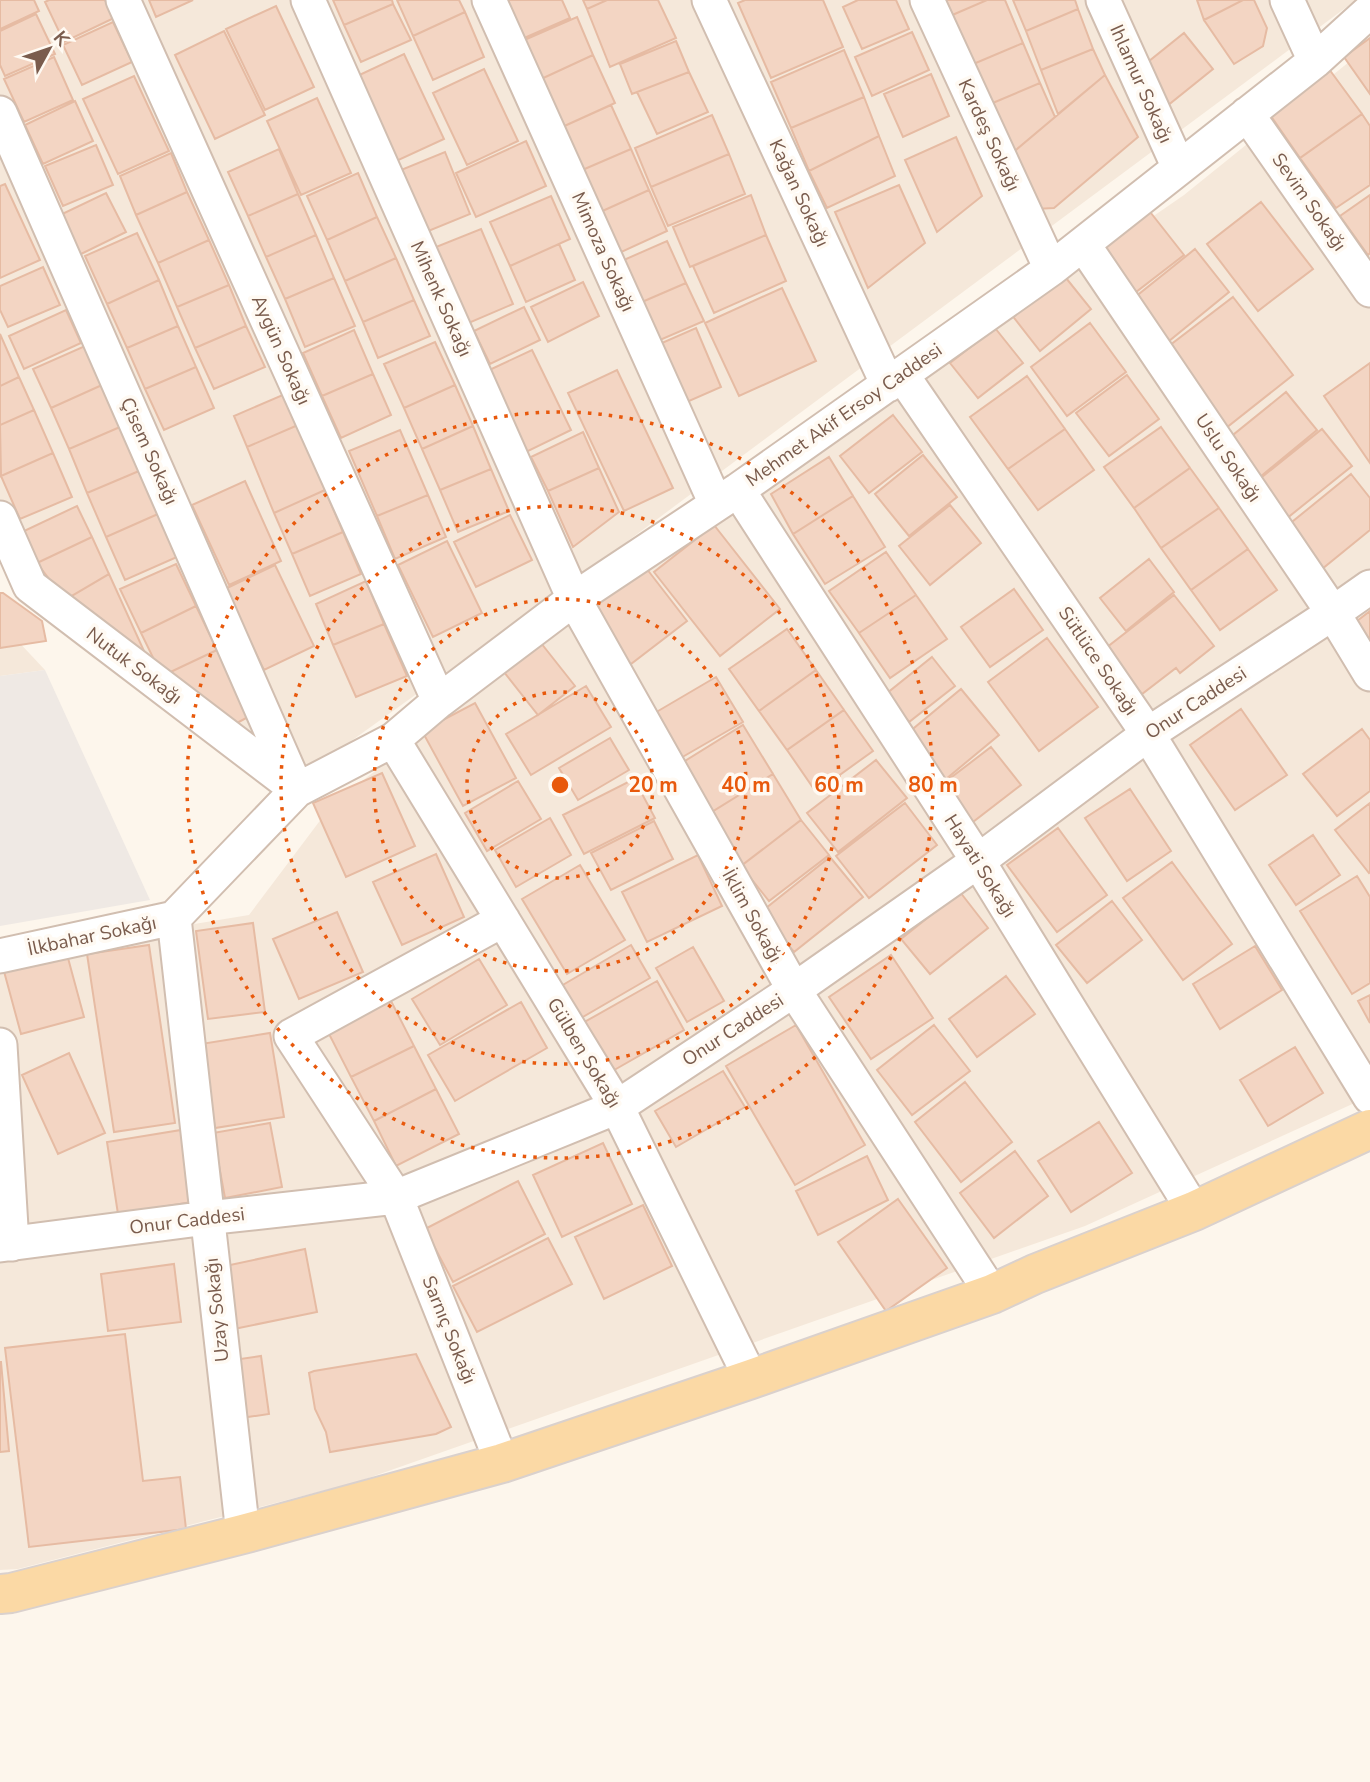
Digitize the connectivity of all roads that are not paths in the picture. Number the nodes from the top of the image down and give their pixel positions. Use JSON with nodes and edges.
{"nodes":[{"id":1,"x":124,"y":0,"type":"edge"},
{"id":2,"x":308,"y":0,"type":"edge"},
{"id":3,"x":489,"y":0,"type":"edge"},
{"id":4,"x":709,"y":0,"type":"edge"},
{"id":5,"x":927,"y":0,"type":"edge"},
{"id":6,"x":1103,"y":0,"type":"edge"},
{"id":7,"x":1287,"y":0,"type":"edge"},
{"id":8,"x":1370,"y":11,"type":"edge"},
{"id":9,"x":1315,"y":61,"type":"junction"},
{"id":10,"x":0,"y":113,"type":"edge"},
{"id":11,"x":1247,"y":114,"type":"junction"},
{"id":12,"x":1179,"y":168,"type":"junction"},
{"id":13,"x":1083,"y":244,"type":"junction"},
{"id":14,"x":1051,"y":269,"type":"junction"},
{"id":15,"x":1370,"y":290,"type":"edge"},
{"id":16,"x":895,"y":380,"type":"junction"},
{"id":17,"x":727,"y":497,"type":"junction"},
{"id":18,"x":0,"y":518,"type":"edge"},
{"id":19,"x":10,"y":574,"type":"edge"},
{"id":20,"x":1370,"y":587,"type":"edge"},
{"id":21,"x":574,"y":599,"type":"junction"},
{"id":22,"x":1333,"y":613,"type":"junction"},
{"id":23,"x":1370,"y":674,"type":"edge"},
{"id":24,"x":439,"y":701,"type":"junction"},
{"id":25,"x":1148,"y":734,"type":"junction"},
{"id":26,"x":393,"y":740,"type":"junction"},
{"id":27,"x":297,"y":790,"type":"junction"},
{"id":28,"x":978,"y":861,"type":"junction"},
{"id":29,"x":174,"y":918,"type":"junction"},
{"id":30,"x":503,"y":920,"type":"junction"},
{"id":31,"x":0,"y":956,"type":"edge"},
{"id":32,"x":794,"y":990,"type":"junction"},
{"id":33,"x":0,"y":1045,"type":"edge"},
{"id":34,"x":1370,"y":1097,"type":"edge"},
{"id":35,"x":617,"y":1107,"type":"junction"},
{"id":36,"x":1370,"y":1129,"type":"edge"},
{"id":37,"x":396,"y":1197,"type":"junction"},
{"id":38,"x":1194,"y":1211,"type":"junction"},
{"id":39,"x":206,"y":1218,"type":"junction"},
{"id":40,"x":6,"y":1244,"type":"edge"},
{"id":41,"x":992,"y":1294,"type":"junction"},
{"id":42,"x":751,"y":1380,"type":"junction"},
{"id":43,"x":502,"y":1463,"type":"junction"},
{"id":44,"x":243,"y":1534,"type":"junction"},
{"id":45,"x":0,"y":1594,"type":"edge"}],
"edges":[{"from":1,"to":24,"type":"street","name":"Aygün Sokağı"},
{"from":2,"to":21,"type":"street","name":"Mihenk Sokağı"},
{"from":3,"to":17,"type":"street","name":"Mimoza Sokağı"},
{"from":4,"to":16,"type":"street","name":"Kağan Sokağı"},
{"from":5,"to":14,"type":"street","name":"Kardeş Sokağı"},
{"from":6,"to":12,"type":"street","name":"Ihlamur Sokağı"},
{"from":7,"to":9,"type":"street"},
{"from":8,"to":9,"type":"street","name":"Mehmet Akif Ersoy Caddesi"},
{"from":9,"to":11,"type":"street","name":"Mehmet Akif Ersoy Caddesi"},
{"from":10,"to":27,"type":"street","name":"Çisem Sokağı"},
{"from":11,"to":12,"type":"street","name":"Mehmet Akif Ersoy Caddesi"},
{"from":11,"to":15,"type":"street","name":"Sevim Sokağı"},
{"from":12,"to":13,"type":"street","name":"Mehmet Akif Ersoy Caddesi"},
{"from":13,"to":14,"type":"street","name":"Mehmet Akif Ersoy Caddesi"},
{"from":13,"to":22,"type":"street","name":"Uslu Sokağı"},
{"from":14,"to":16,"type":"street","name":"Mehmet Akif Ersoy Caddesi"},
{"from":16,"to":17,"type":"street","name":"Mehmet Akif Ersoy Caddesi"},
{"from":16,"to":25,"type":"street","name":"Sütlüce Sokağı"},
{"from":17,"to":21,"type":"street","name":"Mehmet Akif Ersoy Caddesi"},
{"from":17,"to":28,"type":"street","name":"Hayati Sokağı"},
{"from":18,"to":19,"type":"street","name":"Nutuk Sokağı"},
{"from":19,"to":27,"type":"street","name":"Nutuk Sokağı"},
{"from":20,"to":22,"type":"street","name":"Onur Caddesi"},
{"from":21,"to":24,"type":"street","name":"Mehmet Akif Ersoy Caddesi"},
{"from":21,"to":32,"type":"street","name":"İklim Sokağı"},
{"from":22,"to":23,"type":"street","name":"Uslu Sokağı"},
{"from":22,"to":25,"type":"street","name":"Onur Caddesi"},
{"from":24,"to":26,"type":"street","name":"Mehmet Akif Ersoy Caddesi"},
{"from":25,"to":28,"type":"street","name":"Onur Caddesi"},
{"from":25,"to":34,"type":"street","name":"Sütlüce Sokağı"},
{"from":26,"to":27,"type":"street","name":"Mehmet Akif Ersoy Caddesi"},
{"from":26,"to":30,"type":"street","name":"Gülben Sokağı"},
{"from":27,"to":29,"type":"street","name":"İlkbahar Sokağı"},
{"from":28,"to":32,"type":"street","name":"Onur Caddesi"},
{"from":28,"to":38,"type":"street","name":"Hayati Sokağı"},
{"from":29,"to":31,"type":"street","name":"İlkbahar Sokağı"},
{"from":29,"to":39,"type":"street","name":"Uzay Sokağı"},
{"from":30,"to":35,"type":"street","name":"Gülben Sokağı"},
{"from":30,"to":37,"type":"street","name":"Sarnıç Sokağı"},
{"from":32,"to":35,"type":"street","name":"Onur Caddesi"},
{"from":32,"to":41,"type":"street","name":"İklim Sokağı"},
{"from":33,"to":40,"type":"street"},
{"from":35,"to":37,"type":"street","name":"Onur Caddesi"},
{"from":35,"to":42,"type":"street","name":"Gülben Sokağı"},
{"from":36,"to":38,"type":"main road"},
{"from":37,"to":39,"type":"street","name":"Onur Caddesi"},
{"from":37,"to":43,"type":"street","name":"Sarnıç Sokağı"},
{"from":38,"to":41,"type":"main road"},
{"from":39,"to":40,"type":"street","name":"Onur Caddesi"},
{"from":39,"to":44,"type":"street","name":"Uzay Sokağı"},
{"from":41,"to":42,"type":"main road"},
{"from":42,"to":43,"type":"main road"},
{"from":43,"to":44,"type":"main road"},
{"from":44,"to":45,"type":"main road"}]}
